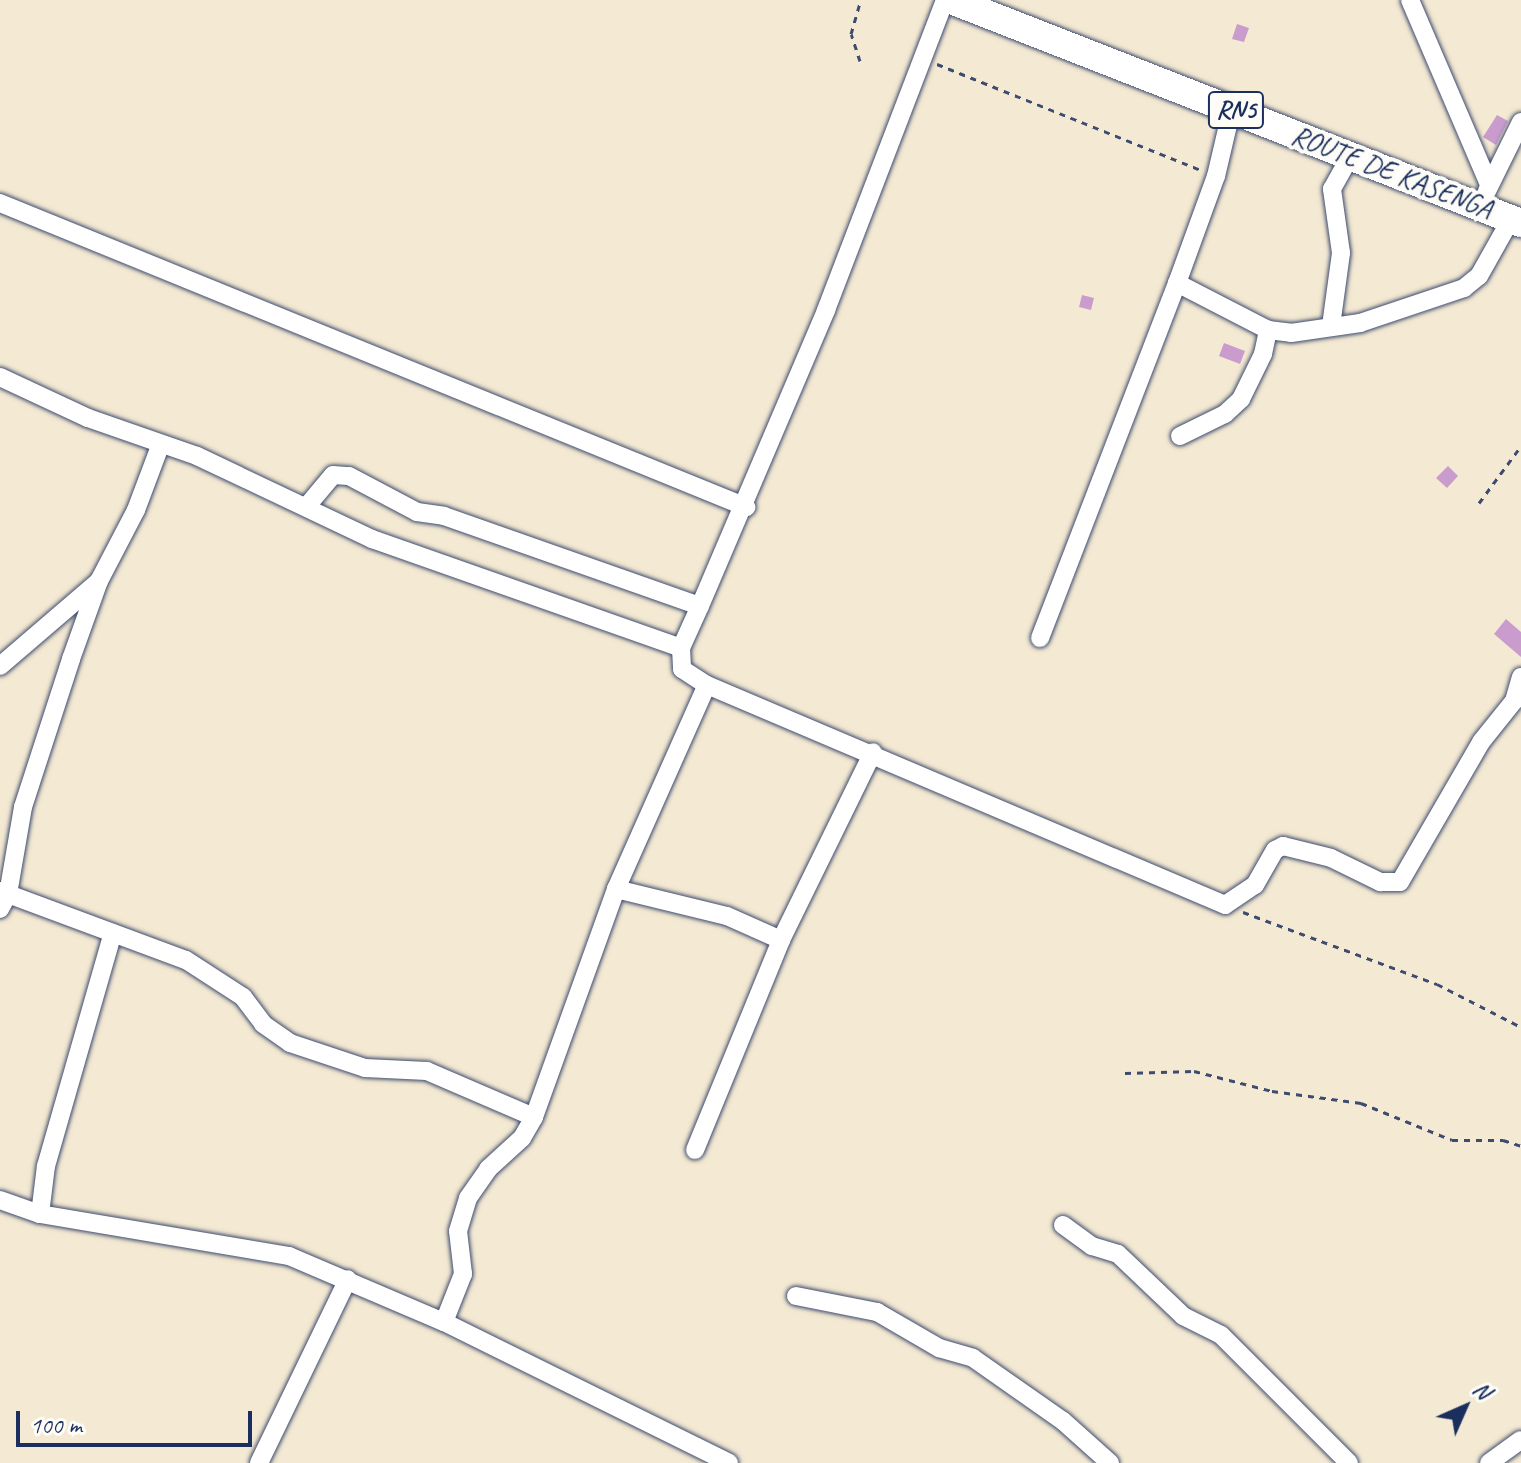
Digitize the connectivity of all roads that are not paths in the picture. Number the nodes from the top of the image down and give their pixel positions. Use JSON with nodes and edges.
{"nodes":[{"id":1,"x":948,"y":0,"type":"edge"},
{"id":2,"x":1410,"y":0,"type":"edge"},
{"id":3,"x":1232,"y":108,"type":"junction"},
{"id":4,"x":1521,"y":122,"type":"edge"},
{"id":5,"x":1350,"y":156,"type":"junction"},
{"id":6,"x":1485,"y":195,"type":"junction"},
{"id":7,"x":0,"y":203,"type":"edge"},
{"id":8,"x":1516,"y":221,"type":"edge"},
{"id":9,"x":1177,"y":283,"type":"junction"},
{"id":10,"x":1331,"y":326,"type":"junction"},
{"id":11,"x":1268,"y":330,"type":"junction"},
{"id":12,"x":0,"y":377,"type":"edge"},
{"id":13,"x":1180,"y":436,"type":"dead end"},
{"id":14,"x":160,"y":446,"type":"junction"},
{"id":15,"x":307,"y":506,"type":"junction"},
{"id":16,"x":746,"y":507,"type":"junction"},
{"id":17,"x":99,"y":581,"type":"junction"},
{"id":18,"x":700,"y":606,"type":"junction"},
{"id":19,"x":1040,"y":638,"type":"dead end"},
{"id":20,"x":681,"y":648,"type":"junction"},
{"id":21,"x":0,"y":666,"type":"edge"},
{"id":22,"x":1521,"y":677,"type":"edge"},
{"id":23,"x":707,"y":685,"type":"junction"},
{"id":24,"x":873,"y":752,"type":"junction"},
{"id":25,"x":616,"y":889,"type":"junction"},
{"id":26,"x":3,"y":898,"type":"edge"},
{"id":27,"x":113,"y":933,"type":"junction"},
{"id":28,"x":781,"y":940,"type":"junction"},
{"id":29,"x":534,"y":1117,"type":"junction"},
{"id":30,"x":695,"y":1150,"type":"dead end"},
{"id":31,"x":0,"y":1200,"type":"edge"},
{"id":32,"x":40,"y":1214,"type":"junction"},
{"id":33,"x":1063,"y":1225,"type":"dead end"},
{"id":34,"x":348,"y":1279,"type":"junction"},
{"id":35,"x":796,"y":1296,"type":"dead end"},
{"id":36,"x":444,"y":1322,"type":"junction"},
{"id":37,"x":1521,"y":1440,"type":"edge"},
{"id":38,"x":259,"y":1463,"type":"edge"},
{"id":39,"x":729,"y":1463,"type":"edge"},
{"id":40,"x":1110,"y":1463,"type":"edge"},
{"id":41,"x":1349,"y":1463,"type":"edge"},
{"id":42,"x":1489,"y":1463,"type":"edge"}],
"edges":[{"from":1,"to":3,"type":"highway","name":"ROUTE DE KASENGA","number":"RN5"},
{"from":1,"to":16,"type":"street"},
{"from":2,"to":6,"type":"street"},
{"from":3,"to":5,"type":"highway","name":"ROUTE DE KASENGA","number":"RN5"},
{"from":3,"to":9,"type":"street"},
{"from":4,"to":6,"type":"street"},
{"from":5,"to":6,"type":"highway","name":"ROUTE DE KASENGA","number":"RN5"},
{"from":5,"to":10,"type":"street"},
{"from":6,"to":8,"type":"highway","name":"ROUTE DE KASENGA","number":"RN5"},
{"from":7,"to":16,"type":"street"},
{"from":8,"to":10,"type":"street"},
{"from":9,"to":11,"type":"street"},
{"from":9,"to":19,"type":"street"},
{"from":10,"to":11,"type":"street"},
{"from":11,"to":13,"type":"street"},
{"from":12,"to":14,"type":"street"},
{"from":14,"to":15,"type":"street"},
{"from":14,"to":17,"type":"street"},
{"from":15,"to":18,"type":"street"},
{"from":15,"to":20,"type":"street"},
{"from":16,"to":18,"type":"street"},
{"from":17,"to":21,"type":"street"},
{"from":17,"to":26,"type":"street"},
{"from":18,"to":20,"type":"street"},
{"from":20,"to":23,"type":"street"},
{"from":22,"to":24,"type":"street"},
{"from":23,"to":24,"type":"street"},
{"from":23,"to":25,"type":"street"},
{"from":24,"to":28,"type":"street"},
{"from":25,"to":28,"type":"street"},
{"from":25,"to":29,"type":"street"},
{"from":26,"to":27,"type":"street"},
{"from":27,"to":29,"type":"street"},
{"from":27,"to":32,"type":"street"},
{"from":28,"to":30,"type":"street"},
{"from":29,"to":36,"type":"street"},
{"from":31,"to":32,"type":"street"},
{"from":32,"to":34,"type":"street"},
{"from":33,"to":41,"type":"street"},
{"from":34,"to":36,"type":"street"},
{"from":34,"to":38,"type":"street"},
{"from":35,"to":40,"type":"street"},
{"from":36,"to":39,"type":"street"},
{"from":37,"to":42,"type":"street"}]}
